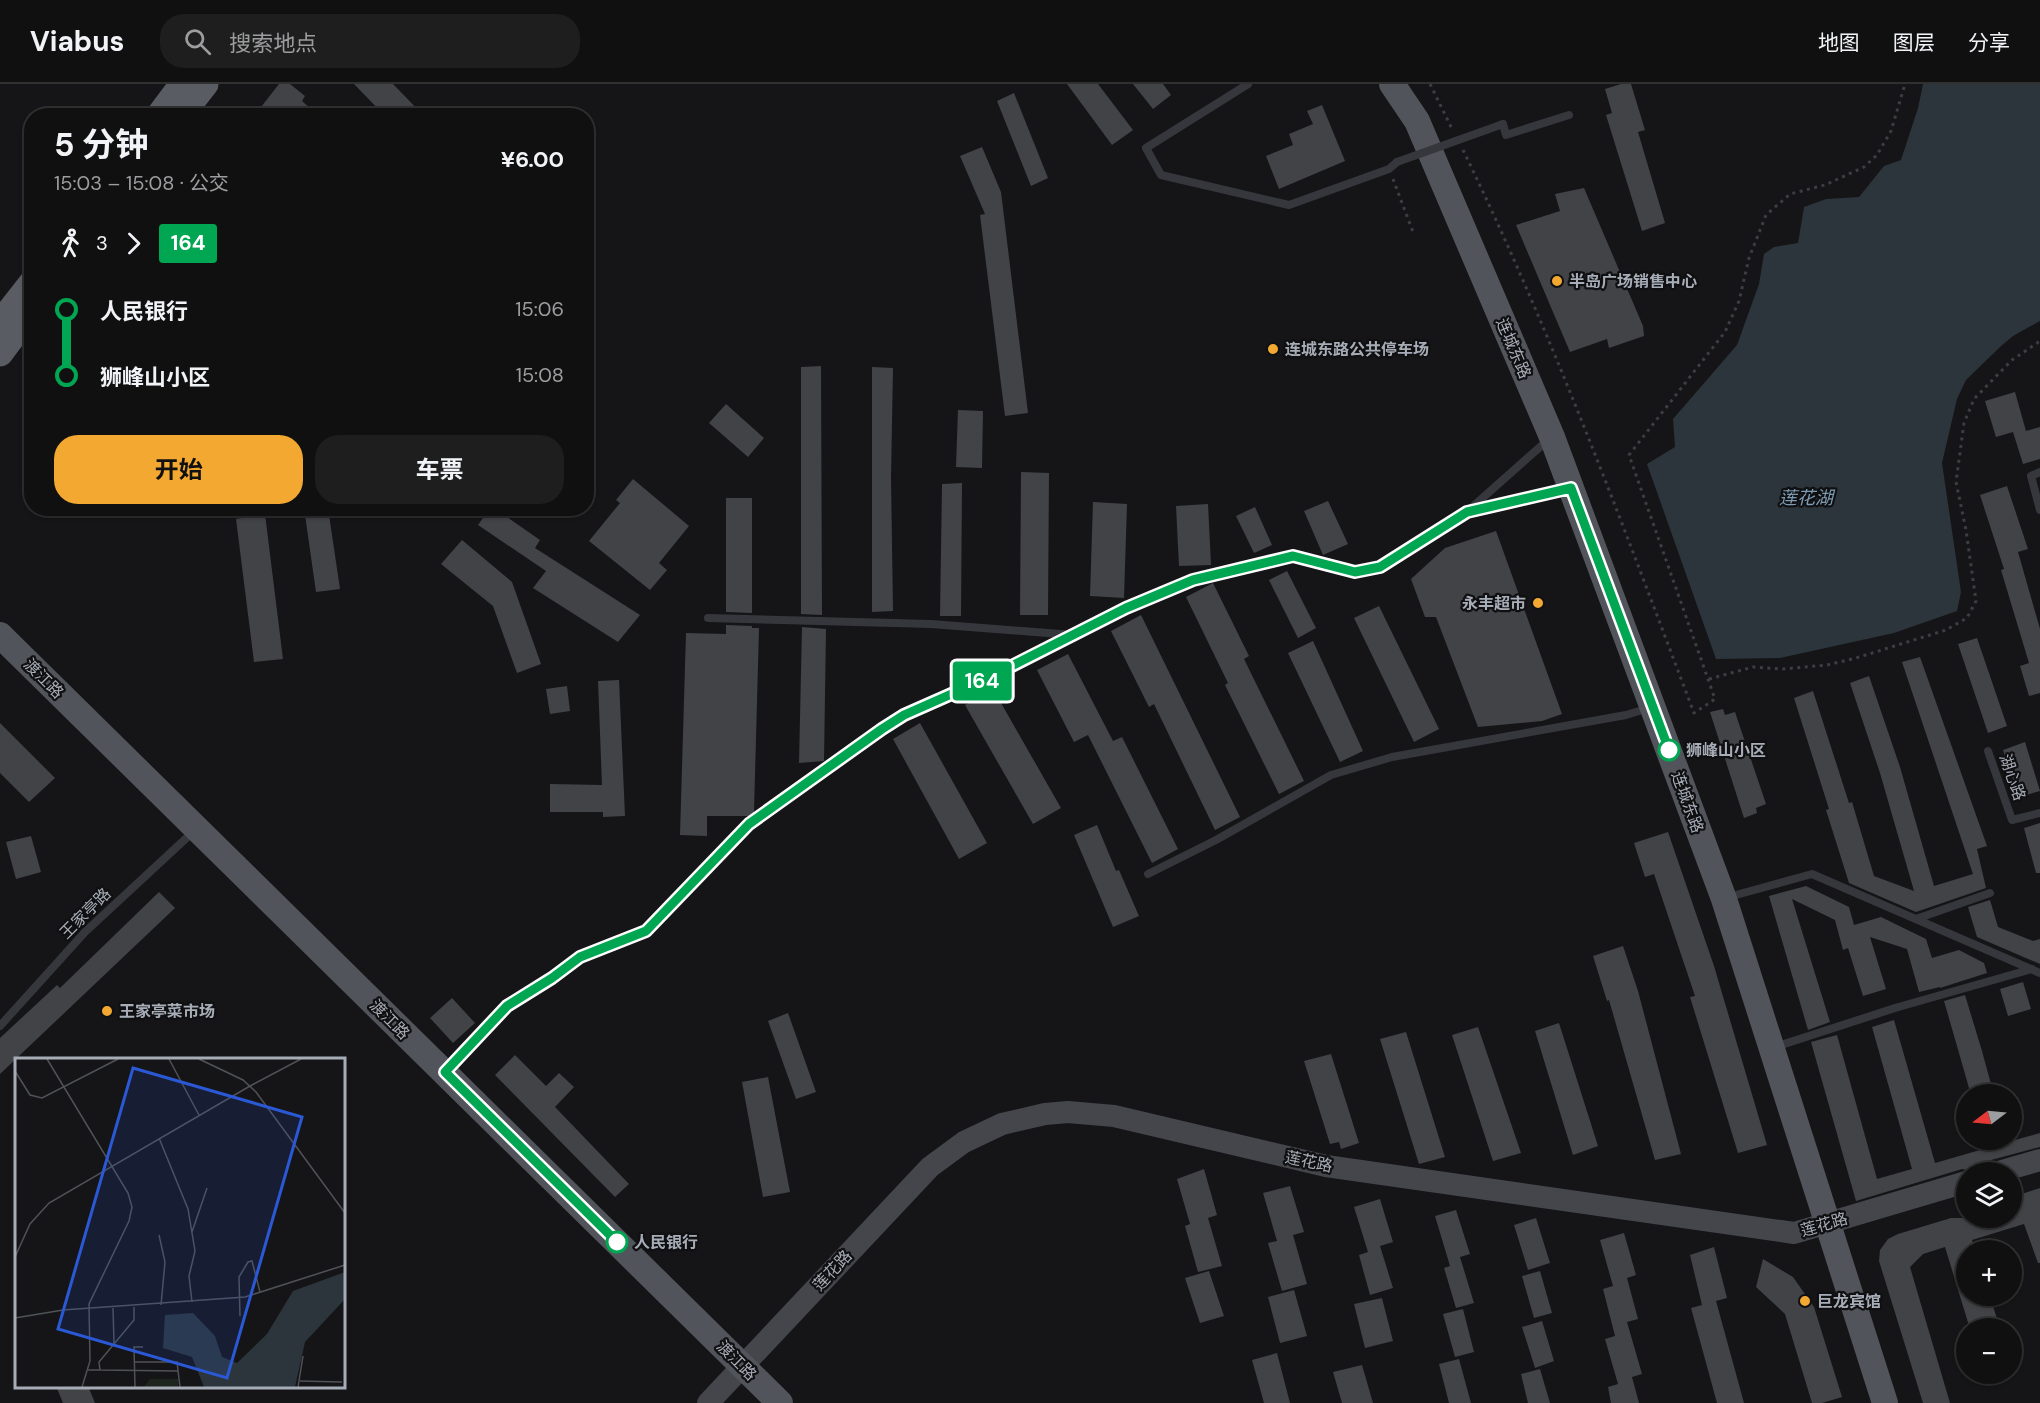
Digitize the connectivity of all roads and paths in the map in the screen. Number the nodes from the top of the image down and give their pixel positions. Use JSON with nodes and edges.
{"nodes":[{"id":1,"x":183,"y":84,"type":"edge"},
{"id":2,"x":205,"y":84,"type":"edge"},
{"id":3,"x":1248,"y":84,"type":"edge"},
{"id":4,"x":1392,"y":84,"type":"edge"},
{"id":5,"x":1430,"y":84,"type":"edge"},
{"id":6,"x":1905,"y":84,"type":"edge"},
{"id":7,"x":165,"y":108,"type":"edge"},
{"id":8,"x":186,"y":108,"type":"edge"},
{"id":9,"x":1569,"y":115,"type":"dead end"},
{"id":10,"x":1454,"y":132,"type":"dead end"},
{"id":11,"x":1459,"y":142,"type":"dead end"},
{"id":12,"x":1389,"y":169,"type":"junction"},
{"id":13,"x":1413,"y":232,"type":"dead end"},
{"id":14,"x":24,"y":293,"type":"edge"},
{"id":15,"x":24,"y":320,"type":"edge"},
{"id":16,"x":0,"y":324,"type":"edge"},
{"id":17,"x":2040,"y":341,"type":"edge"},
{"id":18,"x":0,"y":352,"type":"edge"},
{"id":19,"x":1552,"y":437,"type":"junction"},
{"id":20,"x":2040,"y":472,"type":"edge"},
{"id":21,"x":1571,"y":488,"type":"junction"},
{"id":22,"x":2040,"y":510,"type":"edge"},
{"id":23,"x":1467,"y":512,"type":"junction"},
{"id":24,"x":708,"y":618,"type":"dead end"},
{"id":25,"x":0,"y":635,"type":"edge"},
{"id":26,"x":1074,"y":635,"type":"junction"},
{"id":27,"x":1709,"y":679,"type":"junction"},
{"id":28,"x":1653,"y":707,"type":"junction"},
{"id":29,"x":1988,"y":751,"type":"dead end"},
{"id":30,"x":2040,"y":813,"type":"edge"},
{"id":31,"x":197,"y":828,"type":"junction"},
{"id":32,"x":1148,"y":874,"type":"dead end"},
{"id":33,"x":1990,"y":892,"type":"dead end"},
{"id":34,"x":1724,"y":899,"type":"junction"},
{"id":35,"x":1916,"y":919,"type":"junction"},
{"id":36,"x":2036,"y":971,"type":"edge"},
{"id":37,"x":0,"y":1026,"type":"edge"},
{"id":38,"x":1772,"y":1048,"type":"junction"},
{"id":39,"x":445,"y":1072,"type":"junction"},
{"id":40,"x":2040,"y":1160,"type":"edge"},
{"id":41,"x":2022,"y":1165,"type":"edge"},
{"id":42,"x":1956,"y":1185,"type":"edge"},
{"id":43,"x":1828,"y":1224,"type":"junction"},
{"id":44,"x":742,"y":1366,"type":"junction"},
{"id":45,"x":708,"y":1403,"type":"edge"},
{"id":46,"x":780,"y":1403,"type":"edge"},
{"id":47,"x":1885,"y":1403,"type":"edge"}],
"edges":[{"from":1,"to":7,"type":"highway"},
{"from":2,"to":8,"type":"highway"},
{"from":3,"to":12,"type":"lane"},
{"from":4,"to":19,"type":"main road","name":"连城东路"},
{"from":5,"to":10,"type":"path"},
{"from":6,"to":27,"type":"path"},
{"from":9,"to":12,"type":"lane","bridge":true},
{"from":11,"to":27,"type":"path"},
{"from":12,"to":13,"type":"path"},
{"from":14,"to":16,"type":"highway"},
{"from":15,"to":18,"type":"highway"},
{"from":17,"to":27,"type":"path"},
{"from":19,"to":21,"type":"main road","name":"连城东路"},
{"from":19,"to":23,"type":"lane"},
{"from":20,"to":22,"type":"lane"},
{"from":21,"to":23,"type":"lane"},
{"from":21,"to":28,"type":"main road","name":"连城东路"},
{"from":23,"to":26,"type":"lane"},
{"from":24,"to":26,"type":"lane"},
{"from":25,"to":31,"type":"main road","name":"渡江路"},
{"from":26,"to":39,"type":"lane"},
{"from":28,"to":32,"type":"lane"},
{"from":28,"to":34,"type":"main road","name":"连城东路"},
{"from":29,"to":30,"type":"lane","name":"湖心路"},
{"from":31,"to":37,"type":"lane","name":"王家亭路"},
{"from":31,"to":39,"type":"main road","name":"渡江路"},
{"from":33,"to":35,"type":"lane"},
{"from":34,"to":35,"type":"lane"},
{"from":34,"to":38,"type":"main road","name":"连城东路"},
{"from":35,"to":36,"type":"lane"},
{"from":36,"to":38,"type":"lane"},
{"from":38,"to":43,"type":"main road","name":"连城东路"},
{"from":39,"to":44,"type":"main road","name":"渡江路"},
{"from":40,"to":41,"type":"main road"},
{"from":42,"to":43,"type":"main road","name":"莲花路"},
{"from":43,"to":44,"type":"main road","name":"莲花路"},
{"from":43,"to":47,"type":"main road","name":"连城东路"},
{"from":44,"to":45,"type":"main road","name":"莲花路"},
{"from":44,"to":46,"type":"main road","name":"渡江路"}]}
